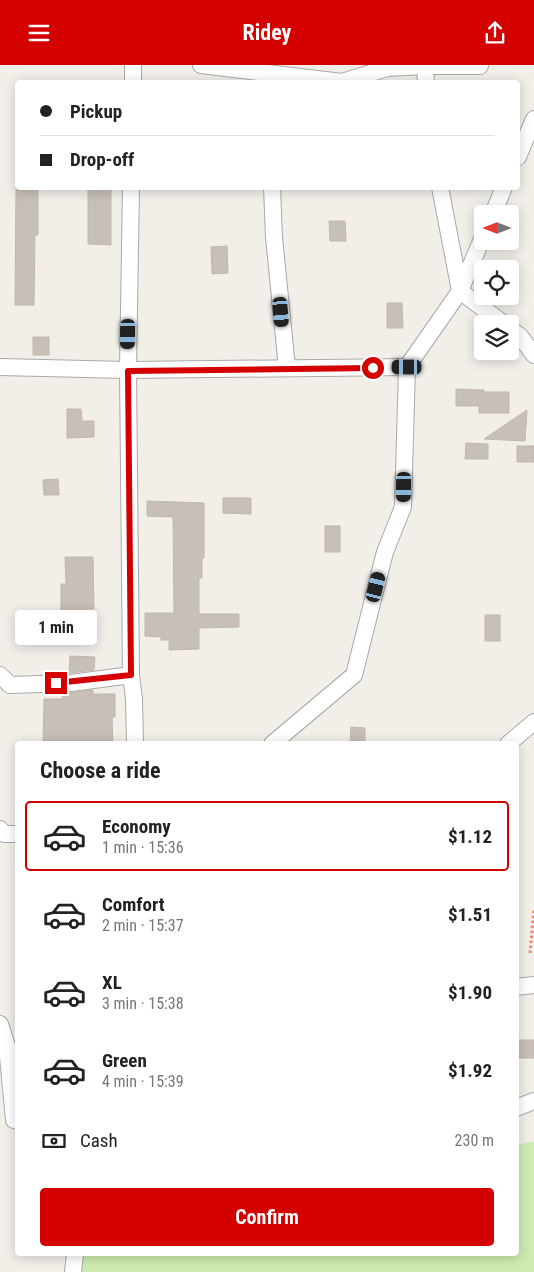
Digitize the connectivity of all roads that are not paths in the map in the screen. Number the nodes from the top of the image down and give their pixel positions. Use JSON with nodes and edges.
{"nodes":[{"id":1,"x":133,"y":65,"type":"edge"},
{"id":2,"x":201,"y":65,"type":"edge"},
{"id":3,"x":425,"y":65,"type":"edge"},
{"id":4,"x":480,"y":66,"type":"edge"},
{"id":5,"x":267,"y":73,"type":"edge"},
{"id":6,"x":133,"y":80,"type":"edge"},
{"id":7,"x":325,"y":80,"type":"edge"},
{"id":8,"x":348,"y":80,"type":"edge"},
{"id":9,"x":426,"y":80,"type":"edge"},
{"id":10,"x":534,"y":119,"type":"edge"},
{"id":11,"x":520,"y":152,"type":"edge"},
{"id":12,"x":131,"y":190,"type":"edge"},
{"id":13,"x":272,"y":190,"type":"edge"},
{"id":14,"x":441,"y":190,"type":"edge"},
{"id":15,"x":503,"y":190,"type":"edge"},
{"id":16,"x":497,"y":205,"type":"edge"},
{"id":17,"x":477,"y":250,"type":"edge"},
{"id":18,"x":460,"y":291,"type":"junction"},
{"id":19,"x":492,"y":315,"type":"edge"},
{"id":20,"x":519,"y":335,"type":"edge"},
{"id":21,"x":534,"y":355,"type":"edge"},
{"id":22,"x":0,"y":367,"type":"edge"},
{"id":23,"x":407,"y":367,"type":"junction"},
{"id":24,"x":286,"y":368,"type":"junction"},
{"id":25,"x":128,"y":371,"type":"junction"},
{"id":26,"x":0,"y":675,"type":"edge"},
{"id":27,"x":131,"y":675,"type":"junction"},
{"id":28,"x":534,"y":722,"type":"edge"},
{"id":29,"x":134,"y":741,"type":"edge"},
{"id":30,"x":276,"y":741,"type":"edge"},
{"id":31,"x":512,"y":741,"type":"edge"},
{"id":32,"x":0,"y":829,"type":"edge"},
{"id":33,"x":15,"y":834,"type":"edge"},
{"id":34,"x":534,"y":985,"type":"edge"},
{"id":35,"x":519,"y":987,"type":"edge"},
{"id":36,"x":0,"y":1024,"type":"edge"},
{"id":37,"x":15,"y":1036,"type":"edge"},
{"id":38,"x":7,"y":1046,"type":"junction"},
{"id":39,"x":534,"y":1101,"type":"edge"},
{"id":40,"x":519,"y":1107,"type":"edge"},
{"id":41,"x":15,"y":1120,"type":"edge"},
{"id":42,"x":75,"y":1256,"type":"edge"},
{"id":43,"x":73,"y":1272,"type":"edge"}],
"edges":[{"from":1,"to":6,"type":"street"},
{"from":2,"to":5,"type":"street"},
{"from":3,"to":4,"type":"street"},
{"from":3,"to":8,"type":"street"},
{"from":3,"to":9,"type":"street"},
{"from":5,"to":7,"type":"street"},
{"from":10,"to":11,"type":"street"},
{"from":12,"to":25,"type":"street"},
{"from":13,"to":24,"type":"street"},
{"from":14,"to":18,"type":"street"},
{"from":15,"to":16,"type":"street"},
{"from":17,"to":18,"type":"street"},
{"from":18,"to":19,"type":"street"},
{"from":18,"to":23,"type":"street"},
{"from":20,"to":21,"type":"street"},
{"from":22,"to":25,"type":"street"},
{"from":23,"to":24,"type":"street"},
{"from":23,"to":30,"type":"street"},
{"from":24,"to":25,"type":"street"},
{"from":25,"to":27,"type":"street"},
{"from":26,"to":27,"type":"street"},
{"from":27,"to":29,"type":"street"},
{"from":28,"to":31,"type":"street"},
{"from":32,"to":33,"type":"street"},
{"from":34,"to":35,"type":"street"},
{"from":36,"to":38,"type":"street"},
{"from":37,"to":38,"type":"street"},
{"from":38,"to":41,"type":"street"},
{"from":39,"to":40,"type":"street"},
{"from":42,"to":43,"type":"street"}]}
